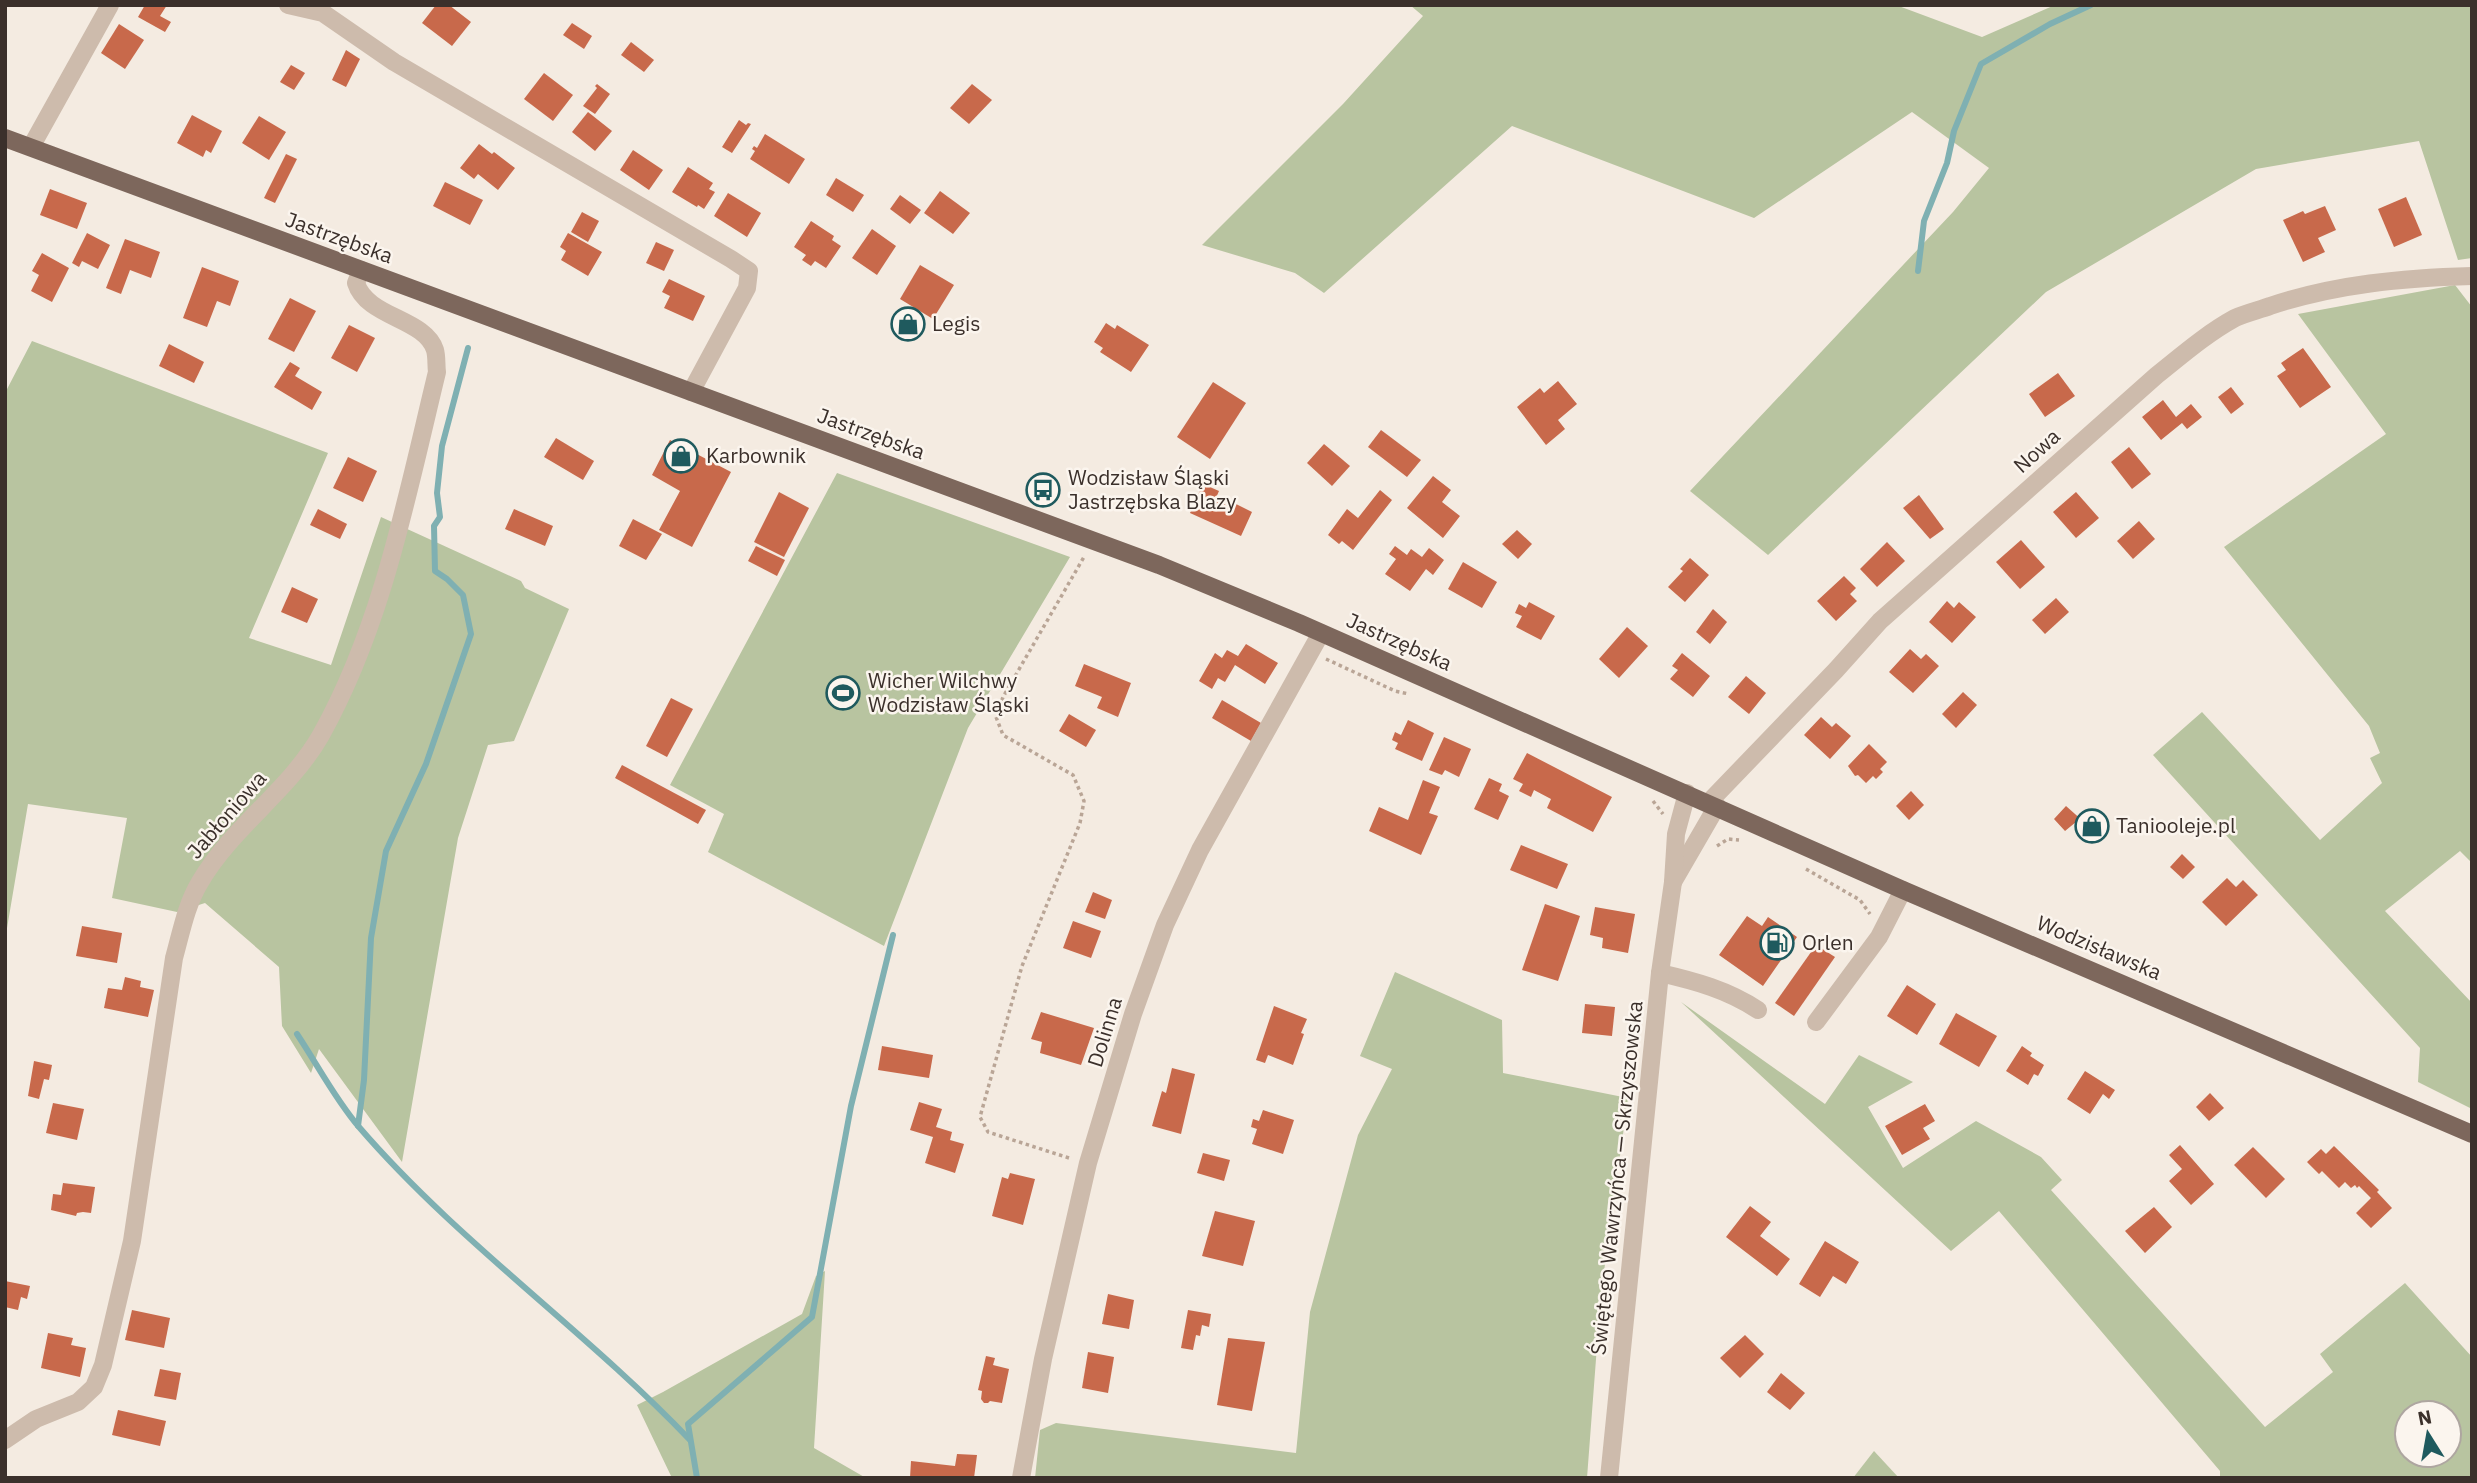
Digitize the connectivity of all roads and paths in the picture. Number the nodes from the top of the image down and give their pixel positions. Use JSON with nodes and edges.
{"nodes":[{"id":1,"x":110,"y":5,"type":"edge"},
{"id":2,"x":288,"y":5,"type":"edge"},
{"id":3,"x":326,"y":9,"type":"edge"},
{"id":4,"x":5,"y":138,"type":"edge"},
{"id":5,"x":31,"y":147,"type":"junction"},
{"id":6,"x":361,"y":270,"type":"junction"},
{"id":7,"x":2472,"y":276,"type":"edge"},
{"id":8,"x":691,"y":392,"type":"junction"},
{"id":9,"x":1094,"y":540,"type":"junction"},
{"id":10,"x":1321,"y":633,"type":"junction"},
{"id":11,"x":1311,"y":650,"type":"junction"},
{"id":12,"x":1420,"y":696,"type":"dead end"},
{"id":13,"x":1687,"y":793,"type":"junction"},
{"id":14,"x":1646,"y":798,"type":"dead end"},
{"id":15,"x":1713,"y":804,"type":"junction"},
{"id":16,"x":1664,"y":823,"type":"dead end"},
{"id":17,"x":1747,"y":840,"type":"dead end"},
{"id":18,"x":1715,"y":847,"type":"dead end"},
{"id":19,"x":1802,"y":867,"type":"dead end"},
{"id":20,"x":1673,"y":882,"type":"junction"},
{"id":21,"x":1903,"y":890,"type":"junction"},
{"id":22,"x":1871,"y":921,"type":"dead end"},
{"id":23,"x":1660,"y":974,"type":"junction"},
{"id":24,"x":1758,"y":1010,"type":"dead end"},
{"id":25,"x":1816,"y":1023,"type":"dead end"},
{"id":26,"x":2472,"y":1134,"type":"edge"},
{"id":27,"x":1088,"y":1163,"type":"junction"},
{"id":28,"x":5,"y":1440,"type":"edge"},
{"id":29,"x":1021,"y":1478,"type":"edge"},
{"id":30,"x":1609,"y":1478,"type":"edge"}],
"edges":[{"from":1,"to":5,"type":"street"},
{"from":2,"to":3,"type":"street"},
{"from":3,"to":8,"type":"street"},
{"from":4,"to":5,"type":"main road","name":"Jastrzębska"},
{"from":5,"to":6,"type":"main road","name":"Jastrzębska"},
{"from":6,"to":8,"type":"main road","name":"Jastrzębska"},
{"from":6,"to":28,"type":"street","name":"Jabłoniowa"},
{"from":7,"to":15,"type":"street","name":"Nowa"},
{"from":8,"to":9,"type":"main road","name":"Jastrzębska"},
{"from":9,"to":10,"type":"main road","name":"Jastrzębska"},
{"from":9,"to":27,"type":"path"},
{"from":10,"to":11,"type":"street","name":"Dolinna"},
{"from":10,"to":13,"type":"main road","name":"Jastrzębska"},
{"from":11,"to":12,"type":"path"},
{"from":11,"to":27,"type":"street","name":"Dolinna"},
{"from":13,"to":15,"type":"main road","name":"Jastrzębska"},
{"from":13,"to":20,"type":"street","name":"Świętego Wawrzyńca — Skrzyszowska"},
{"from":14,"to":16,"type":"path"},
{"from":15,"to":20,"type":"street","name":"Nowa"},
{"from":15,"to":21,"type":"main road","name":"Wodzisławska"},
{"from":17,"to":18,"type":"path"},
{"from":19,"to":22,"type":"path"},
{"from":20,"to":23,"type":"street","name":"Świętego Wawrzyńca — Skrzyszowska"},
{"from":21,"to":25,"type":"street"},
{"from":21,"to":26,"type":"main road","name":"Wodzisławska"},
{"from":23,"to":24,"type":"street"},
{"from":23,"to":30,"type":"street","name":"Świętego Wawrzyńca — Skrzyszowska"},
{"from":27,"to":29,"type":"street","name":"Dolinna"}]}
